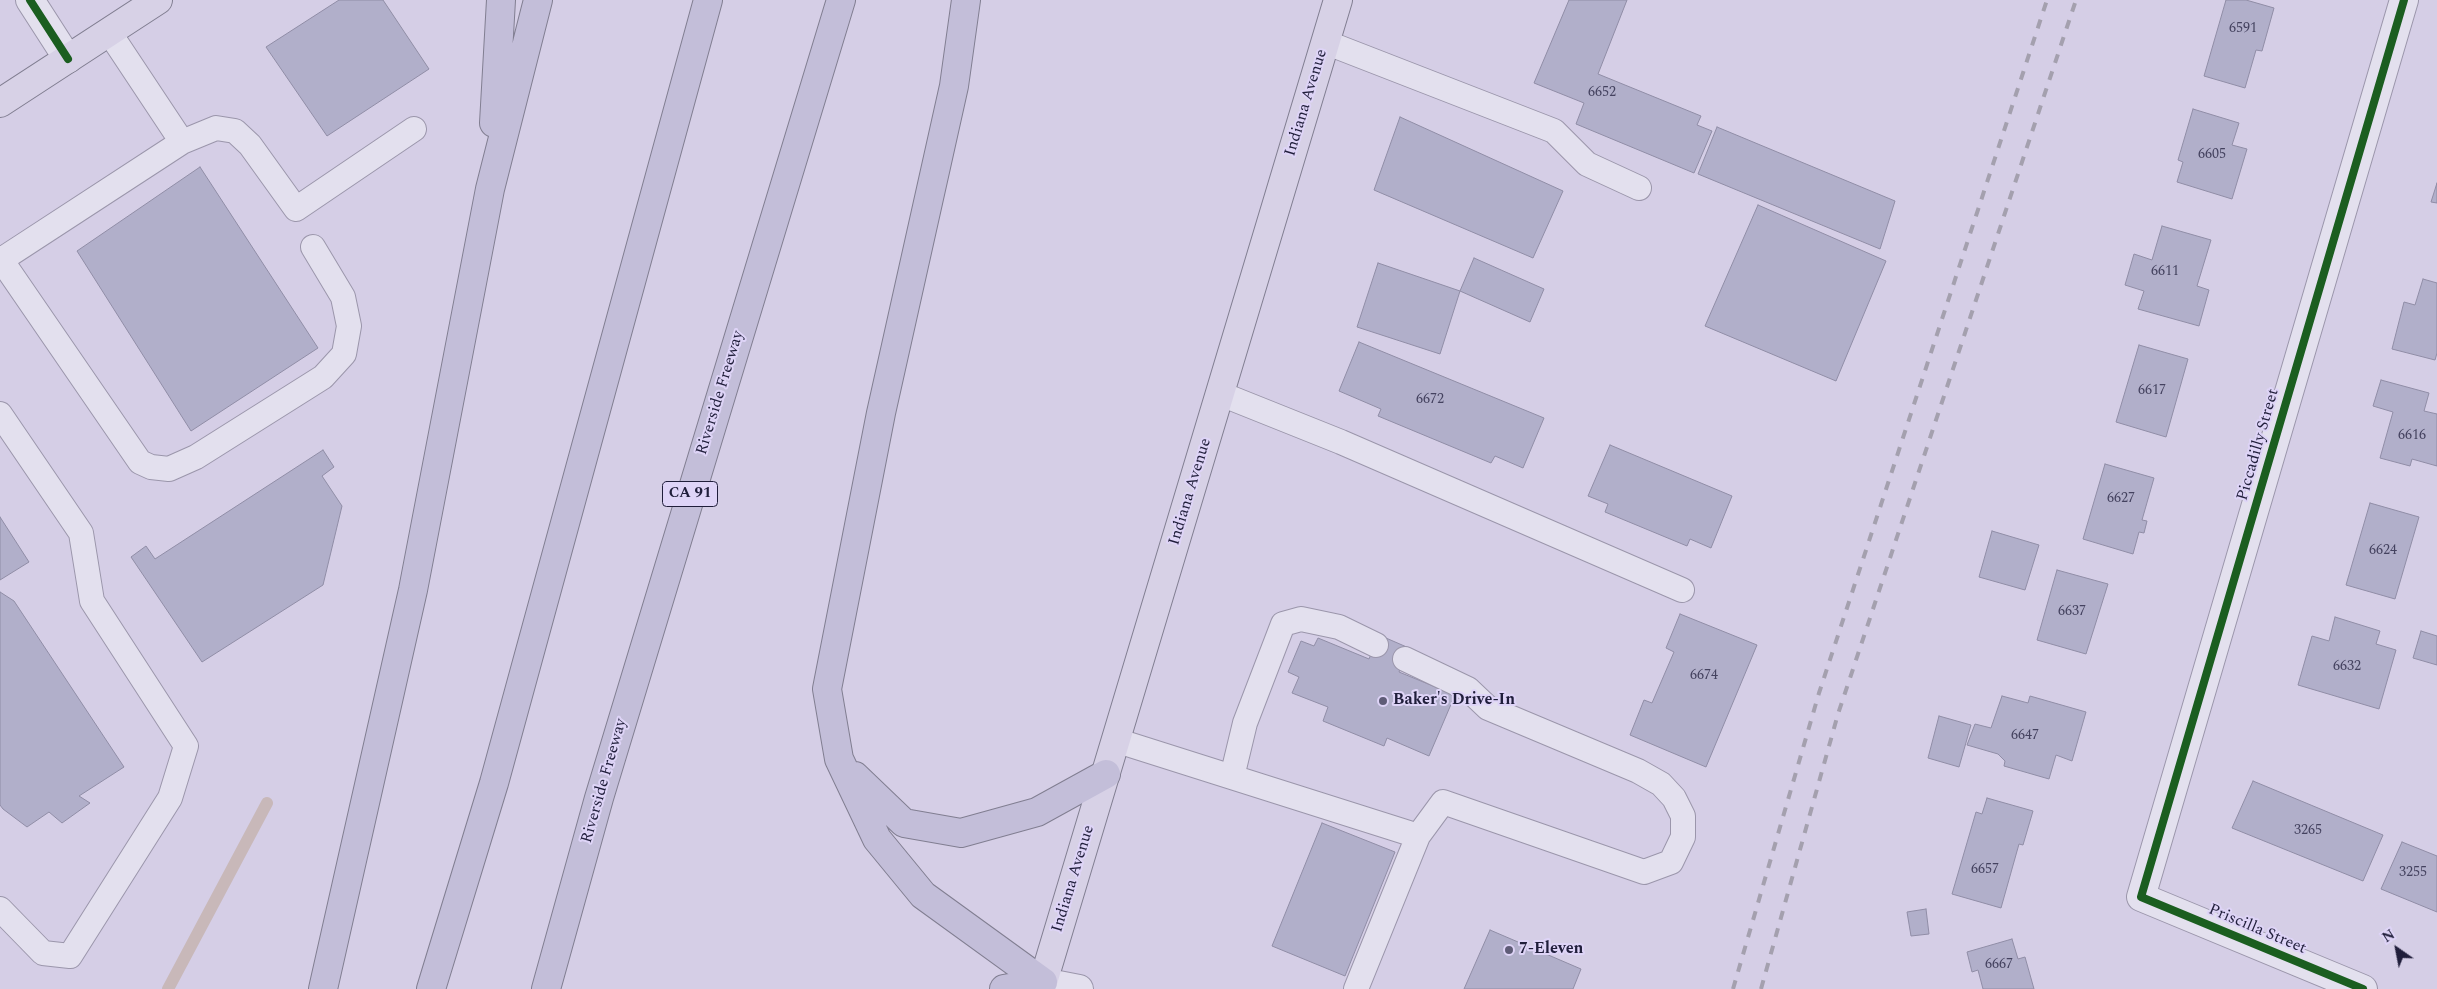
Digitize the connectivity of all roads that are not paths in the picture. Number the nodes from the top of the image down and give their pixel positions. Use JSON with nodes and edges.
{"nodes":[{"id":1,"x":30,"y":0,"type":"edge"},
{"id":2,"x":158,"y":0,"type":"edge"},
{"id":3,"x":501,"y":0,"type":"edge"},
{"id":4,"x":538,"y":0,"type":"edge"},
{"id":5,"x":708,"y":0,"type":"edge"},
{"id":6,"x":841,"y":0,"type":"edge"},
{"id":7,"x":966,"y":0,"type":"edge"},
{"id":8,"x":1338,"y":0,"type":"edge"},
{"id":9,"x":2404,"y":0,"type":"edge"},
{"id":10,"x":109,"y":32,"type":"junction"},
{"id":11,"x":1325,"y":42,"type":"junction"},
{"id":12,"x":68,"y":59,"type":"junction"},
{"id":13,"x":0,"y":103,"type":"edge"},
{"id":14,"x":414,"y":129,"type":"dead end"},
{"id":15,"x":182,"y":142,"type":"junction"},
{"id":16,"x":1640,"y":188,"type":"dead end"},
{"id":17,"x":490,"y":189,"type":"junction"},
{"id":18,"x":314,"y":247,"type":"dead end"},
{"id":19,"x":1,"y":259,"type":"edge"},
{"id":20,"x":1221,"y":394,"type":"junction"},
{"id":21,"x":0,"y":414,"type":"edge"},
{"id":22,"x":1682,"y":590,"type":"dead end"},
{"id":23,"x":1376,"y":645,"type":"dead end"},
{"id":24,"x":1405,"y":659,"type":"dead end"},
{"id":25,"x":1115,"y":740,"type":"junction"},
{"id":26,"x":838,"y":759,"type":"junction"},
{"id":27,"x":1106,"y":774,"type":"junction"},
{"id":28,"x":1232,"y":777,"type":"junction"},
{"id":29,"x":1418,"y":836,"type":"junction"},
{"id":30,"x":2141,"y":897,"type":"joint"},
{"id":31,"x":0,"y":909,"type":"edge"},
{"id":32,"x":1043,"y":982,"type":"junction"},
{"id":33,"x":323,"y":989,"type":"edge"},
{"id":34,"x":431,"y":989,"type":"edge"},
{"id":35,"x":546,"y":989,"type":"edge"},
{"id":36,"x":1004,"y":989,"type":"edge"},
{"id":37,"x":1079,"y":989,"type":"edge"},
{"id":38,"x":1356,"y":989,"type":"edge"},
{"id":39,"x":2363,"y":989,"type":"edge"}],
"edges":[{"from":1,"to":12,"type":"street"},
{"from":2,"to":10,"type":"main road"},
{"from":3,"to":17,"type":"highway"},
{"from":4,"to":17,"type":"highway"},
{"from":5,"to":34,"type":"highway"},
{"from":6,"to":35,"type":"highway","name":"Riverside Freeway","number":"CA 91"},
{"from":7,"to":26,"type":"highway"},
{"from":8,"to":11,"type":"main road","name":"Indiana Avenue"},
{"from":9,"to":30,"type":"street","name":"Piccadilly Street"},
{"from":10,"to":12,"type":"main road"},
{"from":10,"to":15,"type":"lane"},
{"from":11,"to":16,"type":"lane"},
{"from":11,"to":20,"type":"main road","name":"Indiana Avenue"},
{"from":12,"to":13,"type":"main road"},
{"from":14,"to":15,"type":"lane"},
{"from":15,"to":19,"type":"lane"},
{"from":17,"to":33,"type":"highway"},
{"from":18,"to":19,"type":"lane"},
{"from":20,"to":22,"type":"lane"},
{"from":20,"to":25,"type":"main road","name":"Indiana Avenue"},
{"from":21,"to":31,"type":"lane"},
{"from":23,"to":28,"type":"lane"},
{"from":24,"to":29,"type":"lane"},
{"from":25,"to":27,"type":"main road","name":"Indiana Avenue"},
{"from":25,"to":28,"type":"lane"},
{"from":26,"to":27,"type":"highway"},
{"from":26,"to":32,"type":"highway"},
{"from":27,"to":32,"type":"main road","name":"Indiana Avenue"},
{"from":28,"to":29,"type":"lane"},
{"from":29,"to":38,"type":"lane"},
{"from":30,"to":39,"type":"street","name":"Priscilla Street"},
{"from":32,"to":36,"type":"highway"},
{"from":32,"to":37,"type":"street"}]}
